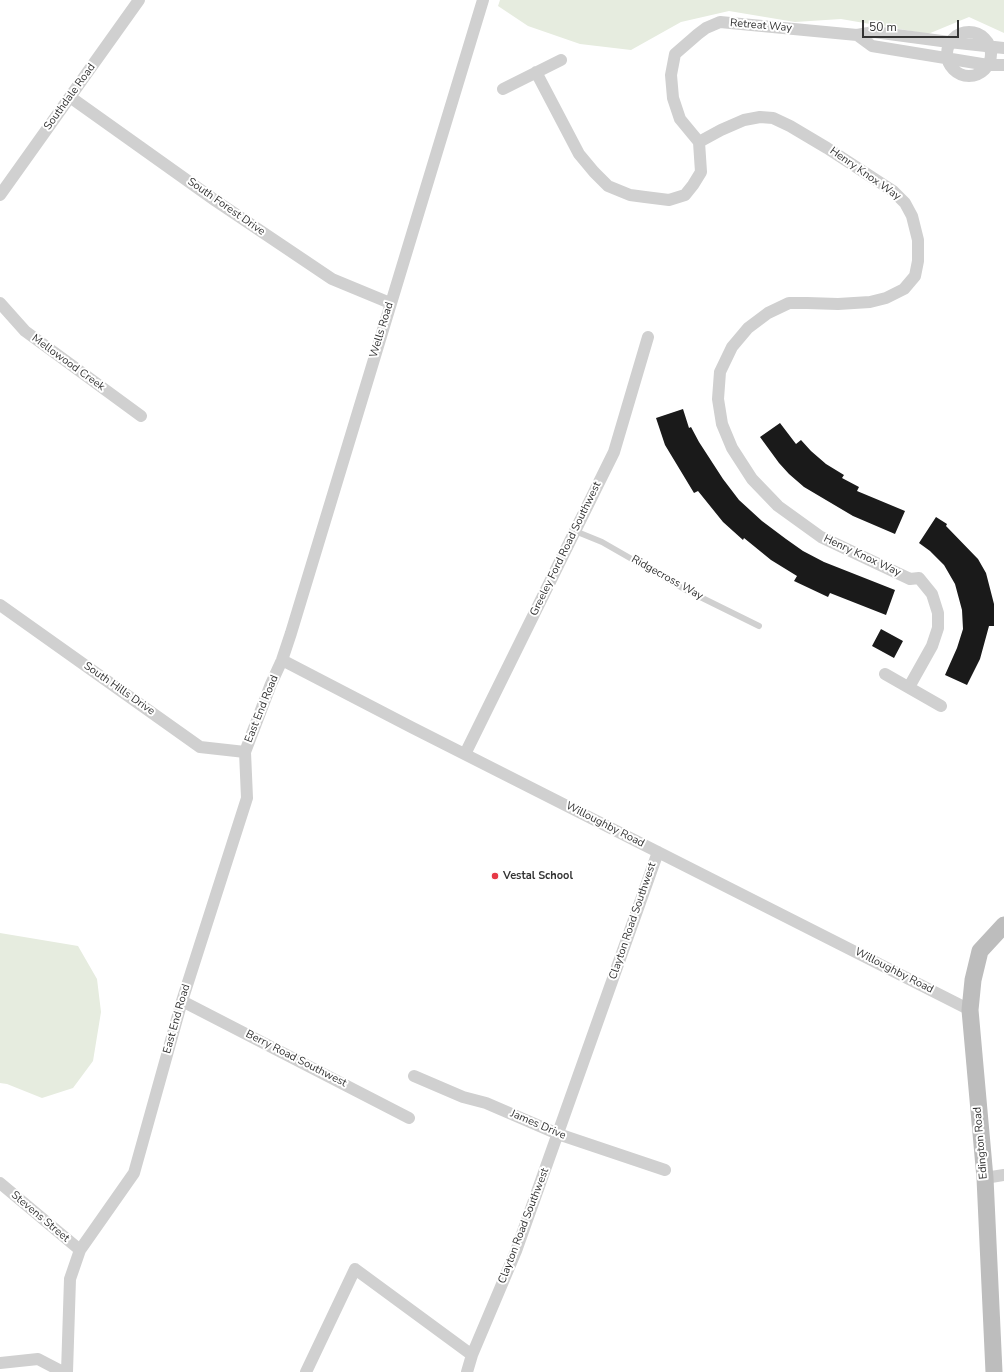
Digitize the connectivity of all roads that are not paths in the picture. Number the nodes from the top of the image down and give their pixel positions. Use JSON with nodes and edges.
{"nodes":[{"id":1,"x":140,"y":0,"type":"edge"},
{"id":2,"x":483,"y":0,"type":"edge"},
{"id":3,"x":857,"y":35,"type":"junction"},
{"id":4,"x":949,"y":42,"type":"junction"},
{"id":5,"x":990,"y":47,"type":"junction"},
{"id":6,"x":1004,"y":48,"type":"edge"},
{"id":7,"x":946,"y":59,"type":"junction"},
{"id":8,"x":561,"y":60,"type":"dead end"},
{"id":9,"x":988,"y":65,"type":"junction"},
{"id":10,"x":1004,"y":66,"type":"edge"},
{"id":11,"x":536,"y":72,"type":"junction"},
{"id":12,"x":503,"y":89,"type":"dead end"},
{"id":13,"x":70,"y":97,"type":"junction"},
{"id":14,"x":699,"y":142,"type":"junction"},
{"id":15,"x":0,"y":195,"type":"edge"},
{"id":16,"x":0,"y":303,"type":"edge"},
{"id":17,"x":390,"y":303,"type":"junction"},
{"id":18,"x":648,"y":337,"type":"dead end"},
{"id":19,"x":141,"y":416,"type":"dead end"},
{"id":20,"x":575,"y":531,"type":"junction"},
{"id":21,"x":0,"y":605,"type":"edge"},
{"id":22,"x":759,"y":626,"type":"dead end"},
{"id":23,"x":282,"y":660,"type":"junction"},
{"id":24,"x":885,"y":674,"type":"dead end"},
{"id":25,"x":909,"y":687,"type":"junction"},
{"id":26,"x":941,"y":706,"type":"dead end"},
{"id":27,"x":245,"y":752,"type":"junction"},
{"id":28,"x":465,"y":754,"type":"junction"},
{"id":29,"x":658,"y":852,"type":"junction"},
{"id":30,"x":1004,"y":925,"type":"edge"},
{"id":31,"x":182,"y":1000,"type":"junction"},
{"id":32,"x":970,"y":1010,"type":"junction"},
{"id":33,"x":414,"y":1076,"type":"dead end"},
{"id":34,"x":409,"y":1118,"type":"dead end"},
{"id":35,"x":558,"y":1134,"type":"junction"},
{"id":36,"x":665,"y":1170,"type":"dead end"},
{"id":37,"x":1004,"y":1175,"type":"edge"},
{"id":38,"x":984,"y":1178,"type":"junction"},
{"id":39,"x":0,"y":1183,"type":"edge"},
{"id":40,"x":80,"y":1250,"type":"junction"},
{"id":41,"x":472,"y":1355,"type":"junction"},
{"id":42,"x":0,"y":1363,"type":"edge"},
{"id":43,"x":64,"y":1372,"type":"edge"},
{"id":44,"x":67,"y":1372,"type":"edge"},
{"id":45,"x":306,"y":1372,"type":"edge"},
{"id":46,"x":467,"y":1372,"type":"edge"},
{"id":47,"x":994,"y":1372,"type":"edge"}],
"edges":[{"from":1,"to":13,"type":"street","name":"Southdale Road"},
{"from":2,"to":17,"type":"street","name":"Wells Road"},
{"from":3,"to":4,"type":"street","name":"Retreat Way"},
{"from":3,"to":7,"type":"street","name":"Retreat Way"},
{"from":3,"to":14,"type":"street","name":"Retreat Way"},
{"from":4,"to":5,"type":"street"},
{"from":4,"to":7,"type":"street"},
{"from":5,"to":6,"type":"street"},
{"from":5,"to":9,"type":"street"},
{"from":7,"to":9,"type":"street","name":"Retreat Way"},
{"from":8,"to":11,"type":"street"},
{"from":9,"to":10,"type":"street","name":"Retreat Way"},
{"from":11,"to":12,"type":"street"},
{"from":11,"to":14,"type":"street"},
{"from":13,"to":15,"type":"street","name":"Southdale Road"},
{"from":13,"to":17,"type":"street","name":"South Forest Drive"},
{"from":14,"to":25,"type":"street","name":"Henry Knox Way"},
{"from":16,"to":19,"type":"street","name":"Mellowood Creek"},
{"from":17,"to":23,"type":"street","name":"Wells Road"},
{"from":18,"to":20,"type":"street","name":"Greeley Ford Road Southwest"},
{"from":20,"to":22,"type":"lane","name":"Ridgecross Way"},
{"from":20,"to":28,"type":"street","name":"Greeley Ford Road Southwest"},
{"from":21,"to":27,"type":"street","name":"South Hills Drive"},
{"from":23,"to":27,"type":"street","name":"East End Road"},
{"from":23,"to":28,"type":"street","name":"Willoughby Road"},
{"from":24,"to":25,"type":"street"},
{"from":25,"to":26,"type":"street"},
{"from":27,"to":31,"type":"street","name":"East End Road"},
{"from":28,"to":29,"type":"street","name":"Willoughby Road"},
{"from":29,"to":32,"type":"street","name":"Willoughby Road"},
{"from":29,"to":35,"type":"street","name":"Clayton Road Southwest"},
{"from":30,"to":32,"type":"street","name":"Edington Road"},
{"from":31,"to":34,"type":"street","name":"Berry Road Southwest"},
{"from":31,"to":40,"type":"street","name":"East End Road"},
{"from":32,"to":38,"type":"street","name":"Edington Road"},
{"from":33,"to":35,"type":"street","name":"James Drive"},
{"from":35,"to":36,"type":"street","name":"James Drive"},
{"from":35,"to":41,"type":"street","name":"Clayton Road Southwest"},
{"from":37,"to":38,"type":"street"},
{"from":38,"to":47,"type":"street","name":"Edington Road"},
{"from":39,"to":40,"type":"street","name":"Stevens Street"},
{"from":40,"to":44,"type":"street","name":"East End Road"},
{"from":41,"to":45,"type":"street"},
{"from":41,"to":46,"type":"street","name":"Clayton Road Southwest"},
{"from":42,"to":43,"type":"street"}]}
